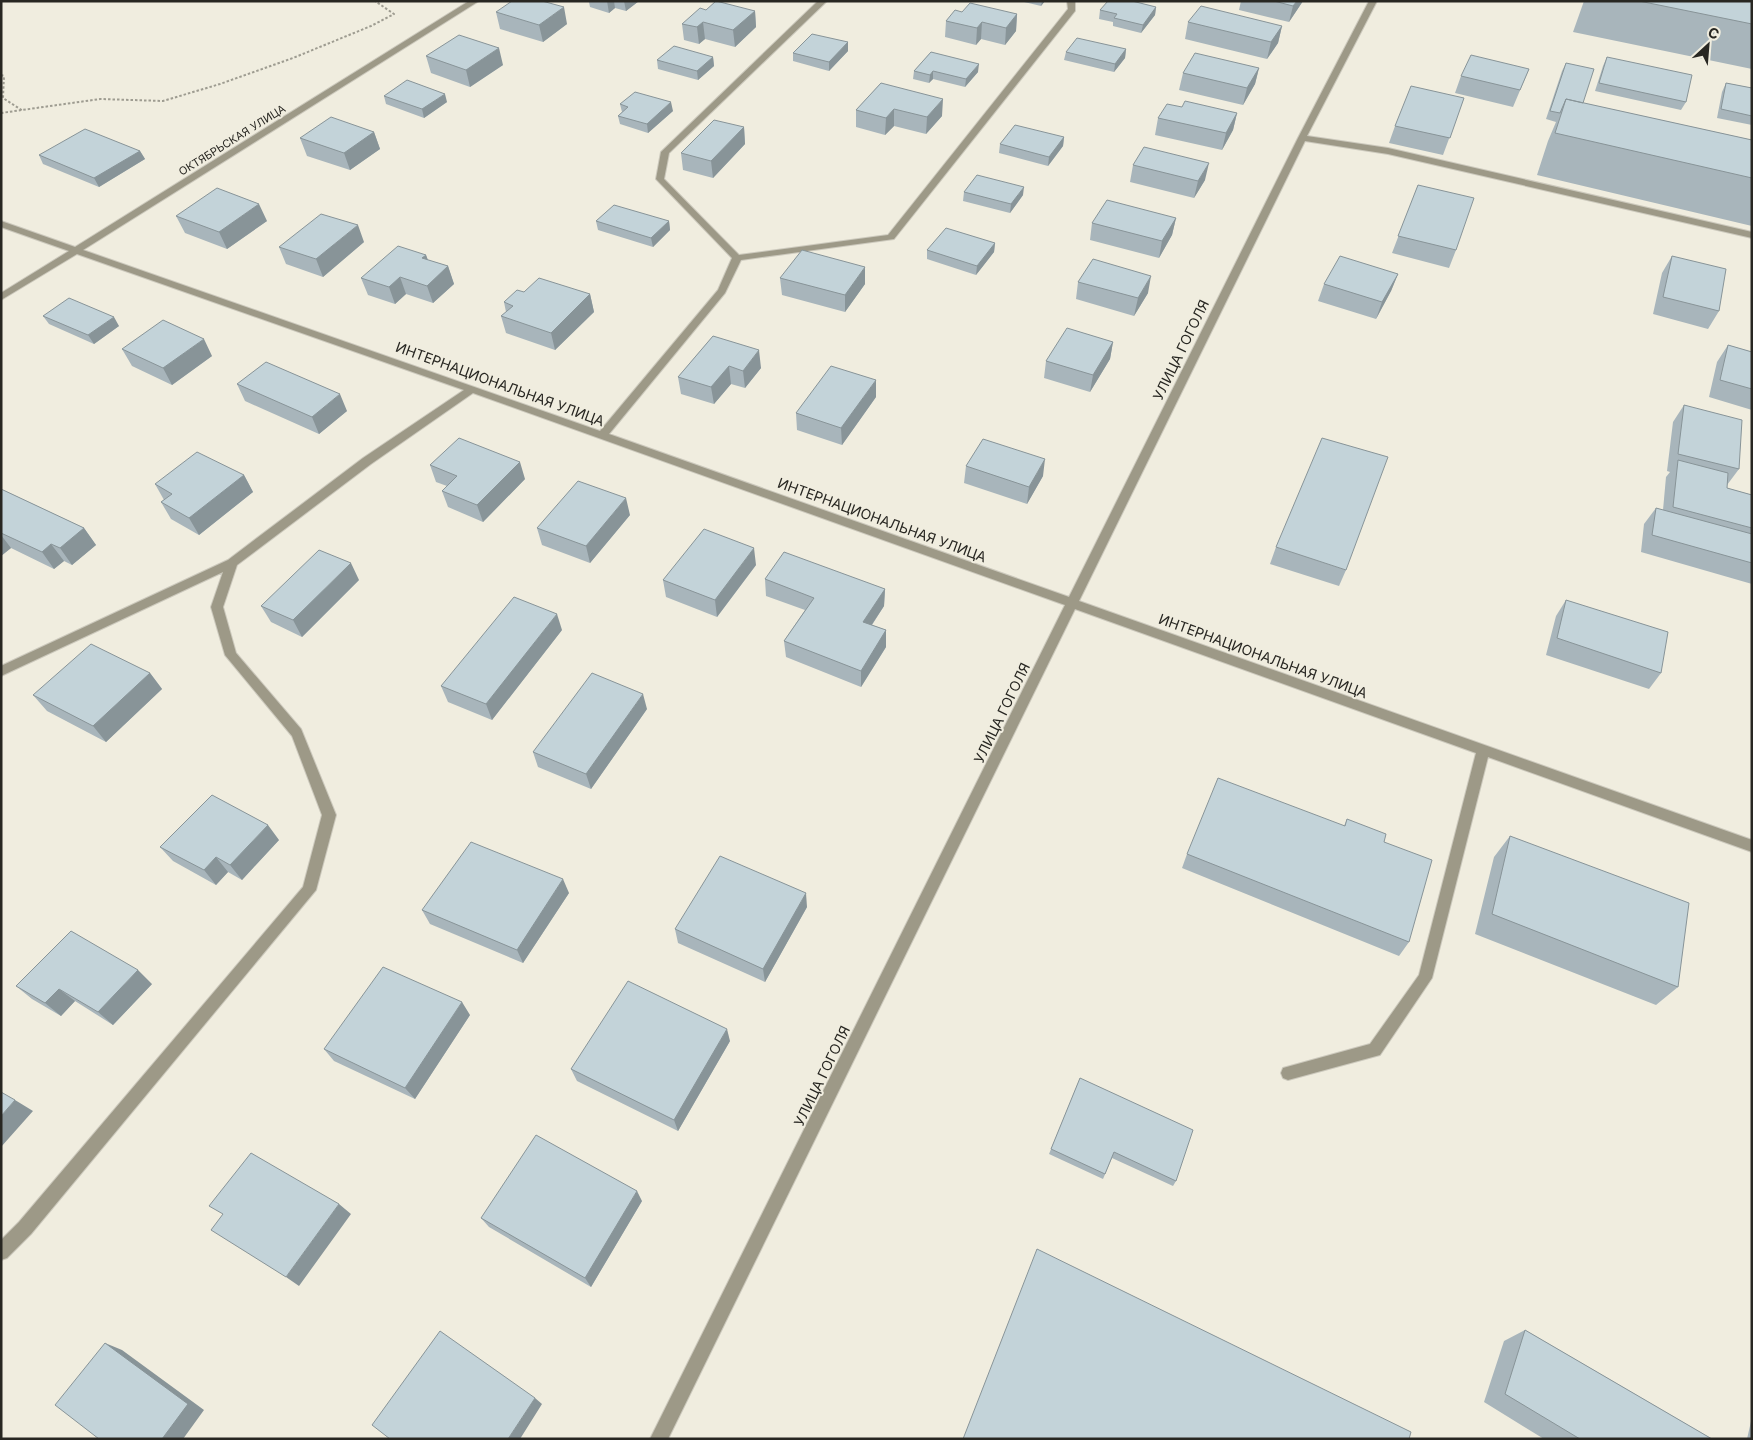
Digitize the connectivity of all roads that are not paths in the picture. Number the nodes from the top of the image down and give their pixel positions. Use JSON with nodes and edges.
{"nodes":[{"id":1,"x":475,"y":1,"type":"edge"},
{"id":2,"x":823,"y":1,"type":"edge"},
{"id":3,"x":1071,"y":1,"type":"edge"},
{"id":4,"x":1373,"y":1,"type":"edge"},
{"id":5,"x":1302,"y":138,"type":"junction"},
{"id":6,"x":1,"y":224,"type":"edge"},
{"id":7,"x":1752,"y":235,"type":"edge"},
{"id":8,"x":74,"y":251,"type":"junction"},
{"id":9,"x":738,"y":258,"type":"junction"},
{"id":10,"x":1,"y":297,"type":"edge"},
{"id":11,"x":472,"y":389,"type":"junction"},
{"id":12,"x":602,"y":436,"type":"junction"},
{"id":13,"x":232,"y":564,"type":"junction"},
{"id":14,"x":1073,"y":604,"type":"junction"},
{"id":15,"x":1,"y":671,"type":"edge"},
{"id":16,"x":1483,"y":750,"type":"junction"},
{"id":17,"x":1752,"y":846,"type":"edge"},
{"id":18,"x":1288,"y":1073,"type":"dead end"},
{"id":19,"x":1,"y":1252,"type":"edge"},
{"id":20,"x":659,"y":1439,"type":"edge"}],
"edges":[{"from":1,"to":8,"type":"street","name":"ОКТЯБРЬСКАЯ УЛИЦА"},
{"from":2,"to":9,"type":"street"},
{"from":3,"to":9,"type":"street"},
{"from":4,"to":5,"type":"street","name":"УЛИЦА ГОГОЛЯ"},
{"from":5,"to":7,"type":"street"},
{"from":5,"to":14,"type":"street","name":"УЛИЦА ГОГОЛЯ"},
{"from":6,"to":8,"type":"street","name":"ИНТЕРНАЦИОНАЛЬНАЯ УЛИЦА"},
{"from":8,"to":10,"type":"street","name":"ОКТЯБРЬСКАЯ УЛИЦА"},
{"from":8,"to":11,"type":"street","name":"ИНТЕРНАЦИОНАЛЬНАЯ УЛИЦА"},
{"from":9,"to":12,"type":"street"},
{"from":11,"to":12,"type":"street","name":"ИНТЕРНАЦИОНАЛЬНАЯ УЛИЦА"},
{"from":11,"to":13,"type":"street"},
{"from":12,"to":14,"type":"street","name":"ИНТЕРНАЦИОНАЛЬНАЯ УЛИЦА"},
{"from":13,"to":15,"type":"street"},
{"from":13,"to":19,"type":"street"},
{"from":14,"to":16,"type":"street","name":"ИНТЕРНАЦИОНАЛЬНАЯ УЛИЦА"},
{"from":14,"to":20,"type":"street","name":"УЛИЦА ГОГОЛЯ"},
{"from":16,"to":17,"type":"street","name":"ИНТЕРНАЦИОНАЛЬНАЯ УЛИЦА"},
{"from":16,"to":18,"type":"street"}]}
